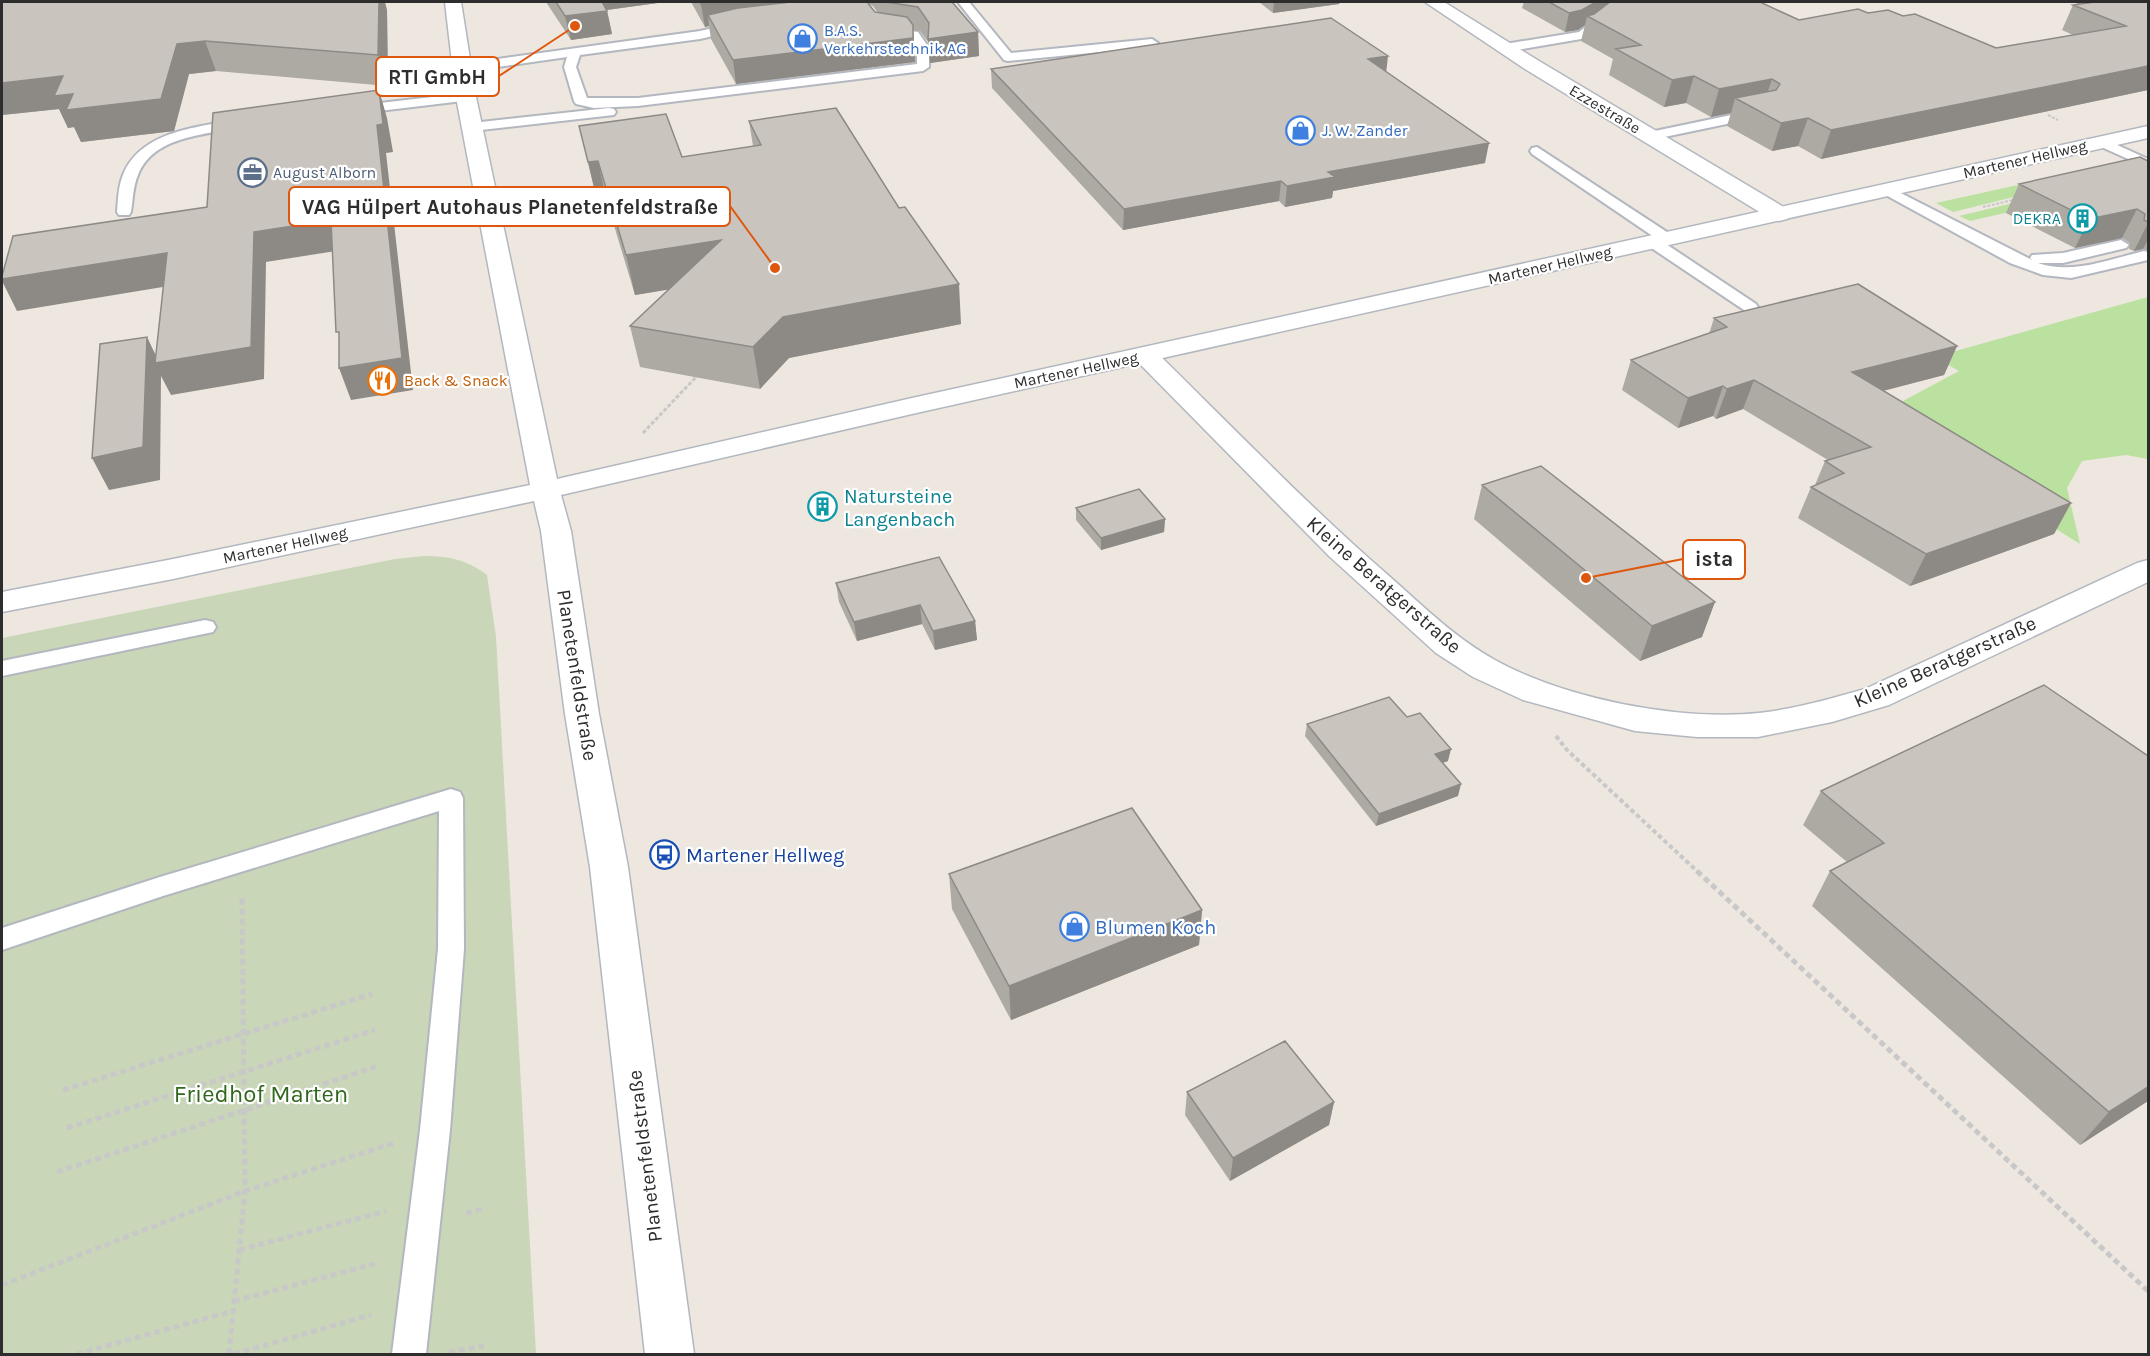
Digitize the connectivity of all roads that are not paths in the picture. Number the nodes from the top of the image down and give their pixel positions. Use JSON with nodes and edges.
{"nodes":[{"id":1,"x":453,"y":2,"type":"edge"},
{"id":2,"x":963,"y":2,"type":"edge"},
{"id":3,"x":1433,"y":2,"type":"edge"},
{"id":4,"x":1620,"y":19,"type":"edge"},
{"id":5,"x":752,"y":23,"type":"edge"},
{"id":6,"x":878,"y":23,"type":"edge"},
{"id":7,"x":1152,"y":44,"type":"edge"},
{"id":8,"x":1505,"y":48,"type":"junction"},
{"id":9,"x":575,"y":53,"type":"junction"},
{"id":10,"x":462,"y":68,"type":"junction"},
{"id":11,"x":466,"y":97,"type":"junction"},
{"id":12,"x":638,"y":102,"type":"junction"},
{"id":13,"x":343,"y":111,"type":"edge"},
{"id":14,"x":1762,"y":112,"type":"edge"},
{"id":15,"x":252,"y":121,"type":"edge"},
{"id":16,"x":472,"y":127,"type":"junction"},
{"id":17,"x":2148,"y":132,"type":"edge"},
{"id":18,"x":1650,"y":136,"type":"junction"},
{"id":19,"x":2102,"y":142,"type":"junction"},
{"id":20,"x":1537,"y":151,"type":"dead end"},
{"id":21,"x":2148,"y":164,"type":"edge"},
{"id":22,"x":1887,"y":190,"type":"junction"},
{"id":23,"x":124,"y":212,"type":"dead end"},
{"id":24,"x":1779,"y":214,"type":"junction"},
{"id":25,"x":2099,"y":234,"type":"edge"},
{"id":26,"x":1660,"y":240,"type":"junction"},
{"id":27,"x":2121,"y":245,"type":"dead end"},
{"id":28,"x":1999,"y":250,"type":"junction"},
{"id":29,"x":2144,"y":256,"type":"dead end"},
{"id":30,"x":1750,"y":307,"type":"edge"},
{"id":31,"x":1145,"y":355,"type":"junction"},
{"id":32,"x":545,"y":489,"type":"junction"},
{"id":33,"x":2148,"y":570,"type":"edge"},
{"id":34,"x":2,"y":602,"type":"edge"},
{"id":35,"x":205,"y":627,"type":"dead end"},
{"id":36,"x":2,"y":669,"type":"edge"},
{"id":37,"x":2,"y":939,"type":"edge"},
{"id":38,"x":409,"y":1354,"type":"edge"},
{"id":39,"x":669,"y":1354,"type":"edge"}],
"edges":[{"from":1,"to":10,"type":"street","name":"Planetenfeldstraße"},
{"from":2,"to":7,"type":"lane"},
{"from":3,"to":8,"type":"street","name":"Ezzestraße"},
{"from":4,"to":8,"type":"lane"},
{"from":5,"to":9,"type":"lane"},
{"from":6,"to":12,"type":"lane"},
{"from":8,"to":18,"type":"street","name":"Ezzestraße"},
{"from":9,"to":10,"type":"lane"},
{"from":9,"to":12,"type":"lane"},
{"from":10,"to":11,"type":"street","name":"Planetenfeldstraße"},
{"from":11,"to":13,"type":"lane"},
{"from":11,"to":16,"type":"street","name":"Planetenfeldstraße"},
{"from":12,"to":16,"type":"lane"},
{"from":14,"to":18,"type":"lane"},
{"from":15,"to":23,"type":"lane"},
{"from":16,"to":32,"type":"street","name":"Planetenfeldstraße"},
{"from":17,"to":19,"type":"street","name":"Martener Hellweg"},
{"from":18,"to":24,"type":"street","name":"Ezzestraße"},
{"from":19,"to":21,"type":"lane"},
{"from":19,"to":22,"type":"street","name":"Martener Hellweg"},
{"from":20,"to":26,"type":"lane"},
{"from":22,"to":24,"type":"street","name":"Martener Hellweg"},
{"from":22,"to":28,"type":"lane"},
{"from":24,"to":26,"type":"street","name":"Martener Hellweg"},
{"from":25,"to":28,"type":"lane"},
{"from":26,"to":30,"type":"lane"},
{"from":26,"to":31,"type":"street","name":"Martener Hellweg"},
{"from":27,"to":28,"type":"lane"},
{"from":28,"to":29,"type":"lane"},
{"from":31,"to":32,"type":"street","name":"Martener Hellweg"},
{"from":31,"to":33,"type":"street","name":"Kleine Beratgerstraße"},
{"from":32,"to":34,"type":"street","name":"Martener Hellweg"},
{"from":32,"to":39,"type":"street","name":"Planetenfeldstraße"},
{"from":35,"to":36,"type":"lane"},
{"from":37,"to":38,"type":"lane"}]}
